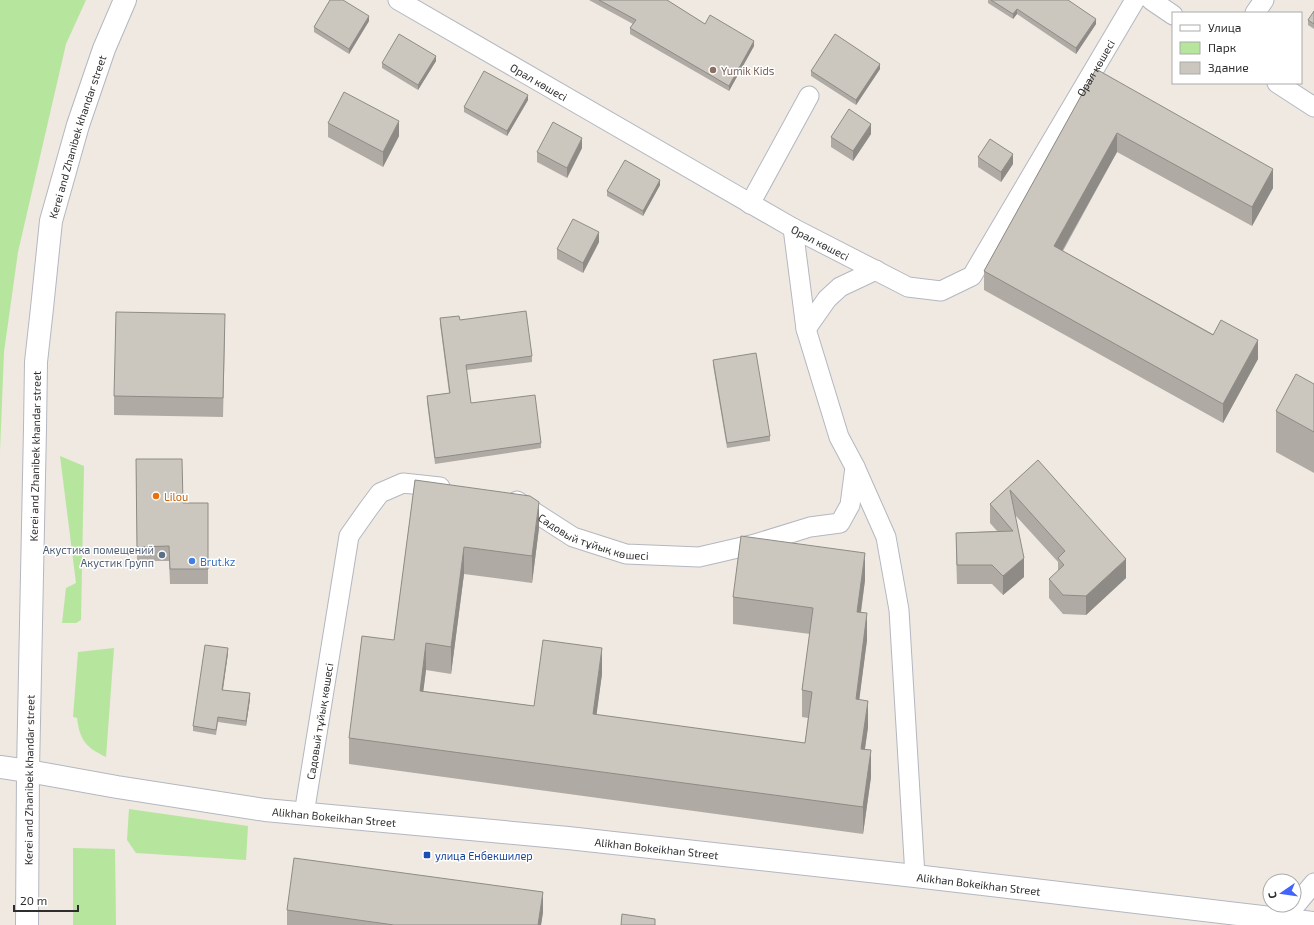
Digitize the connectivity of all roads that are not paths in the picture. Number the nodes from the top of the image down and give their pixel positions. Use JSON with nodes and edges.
{"nodes":[{"id":1,"x":125,"y":0,"type":"edge"},
{"id":2,"x":398,"y":0,"type":"edge"},
{"id":3,"x":1135,"y":0,"type":"edge"},
{"id":4,"x":1151,"y":0,"type":"edge"},
{"id":5,"x":1264,"y":0,"type":"edge"},
{"id":6,"x":1256,"y":12,"type":"edge"},
{"id":7,"x":1172,"y":14,"type":"edge"},
{"id":8,"x":1279,"y":84,"type":"edge"},
{"id":9,"x":809,"y":96,"type":"dead end"},
{"id":10,"x":1314,"y":107,"type":"edge"},
{"id":11,"x":750,"y":204,"type":"junction"},
{"id":12,"x":793,"y":228,"type":"junction"},
{"id":13,"x":876,"y":270,"type":"junction"},
{"id":14,"x":806,"y":329,"type":"junction"},
{"id":15,"x":855,"y":467,"type":"junction"},
{"id":16,"x":455,"y":489,"type":"edge"},
{"id":17,"x":499,"y":494,"type":"edge"},
{"id":18,"x":0,"y":767,"type":"edge"},
{"id":19,"x":28,"y":771,"type":"junction"},
{"id":20,"x":304,"y":814,"type":"junction"},
{"id":21,"x":915,"y":876,"type":"junction"},
{"id":22,"x":1314,"y":883,"type":"edge"},
{"id":23,"x":1284,"y":919,"type":"junction"},
{"id":24,"x":1314,"y":923,"type":"edge"},
{"id":25,"x":27,"y":925,"type":"edge"}],
"edges":[{"from":1,"to":19,"type":"street","name":"Kerei and Zhanibek khandar street"},
{"from":2,"to":11,"type":"street","name":"Орал көшесі"},
{"from":3,"to":13,"type":"street","name":"Орал көшесі"},
{"from":4,"to":7,"type":"street"},
{"from":5,"to":6,"type":"street"},
{"from":8,"to":10,"type":"street"},
{"from":9,"to":11,"type":"street"},
{"from":11,"to":12,"type":"street","name":"Орал көшесі"},
{"from":12,"to":13,"type":"street","name":"Орал көшесі"},
{"from":12,"to":14,"type":"street"},
{"from":13,"to":14,"type":"street"},
{"from":14,"to":15,"type":"street"},
{"from":15,"to":17,"type":"street","name":"Садовый тұйық көшесі"},
{"from":15,"to":21,"type":"street"},
{"from":16,"to":20,"type":"street","name":"Садовый тұйық көшесі"},
{"from":18,"to":19,"type":"street","name":"Alikhan Bokeikhan Street"},
{"from":19,"to":20,"type":"street","name":"Alikhan Bokeikhan Street"},
{"from":19,"to":25,"type":"street","name":"Kerei and Zhanibek khandar street"},
{"from":20,"to":21,"type":"street","name":"Alikhan Bokeikhan Street"},
{"from":21,"to":23,"type":"street","name":"Alikhan Bokeikhan Street"},
{"from":22,"to":23,"type":"street"},
{"from":23,"to":24,"type":"street","name":"Alikhan Bokeikhan Street"}]}
